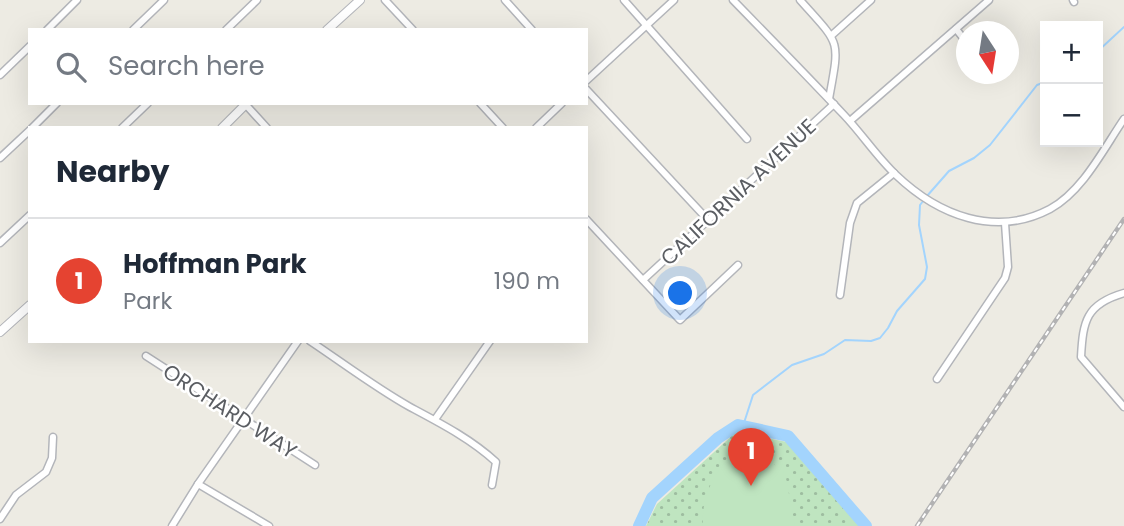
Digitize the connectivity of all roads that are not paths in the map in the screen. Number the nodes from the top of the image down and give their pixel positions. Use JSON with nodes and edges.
{"nodes":[{"id":1,"x":77,"y":0,"type":"edge"},
{"id":2,"x":164,"y":0,"type":"edge"},
{"id":3,"x":257,"y":0,"type":"edge"},
{"id":4,"x":360,"y":0,"type":"edge"},
{"id":5,"x":385,"y":0,"type":"edge"},
{"id":6,"x":505,"y":0,"type":"edge"},
{"id":7,"x":624,"y":0,"type":"edge"},
{"id":8,"x":674,"y":0,"type":"edge"},
{"id":9,"x":733,"y":0,"type":"edge"},
{"id":10,"x":800,"y":0,"type":"edge"},
{"id":11,"x":871,"y":0,"type":"edge"},
{"id":12,"x":989,"y":0,"type":"edge"},
{"id":13,"x":965,"y":21,"type":"edge"},
{"id":14,"x":647,"y":25,"type":"junction"},
{"id":15,"x":49,"y":28,"type":"edge"},
{"id":16,"x":135,"y":28,"type":"edge"},
{"id":17,"x":228,"y":28,"type":"edge"},
{"id":18,"x":329,"y":28,"type":"edge"},
{"id":19,"x":411,"y":28,"type":"edge"},
{"id":20,"x":530,"y":28,"type":"edge"},
{"id":21,"x":956,"y":29,"type":"edge"},
{"id":22,"x":832,"y":35,"type":"junction"},
{"id":23,"x":28,"y":48,"type":"edge"},
{"id":24,"x":0,"y":75,"type":"edge"},
{"id":25,"x":588,"y":79,"type":"edge"},
{"id":26,"x":588,"y":91,"type":"edge"},
{"id":27,"x":831,"y":101,"type":"junction"},
{"id":28,"x":55,"y":105,"type":"edge"},
{"id":29,"x":146,"y":105,"type":"edge"},
{"id":30,"x":246,"y":105,"type":"edge"},
{"id":31,"x":248,"y":105,"type":"edge"},
{"id":32,"x":482,"y":105,"type":"edge"},
{"id":33,"x":560,"y":105,"type":"edge"},
{"id":34,"x":1124,"y":119,"type":"edge"},
{"id":35,"x":850,"y":121,"type":"junction"},
{"id":36,"x":34,"y":126,"type":"edge"},
{"id":37,"x":124,"y":126,"type":"edge"},
{"id":38,"x":224,"y":126,"type":"edge"},
{"id":39,"x":265,"y":126,"type":"edge"},
{"id":40,"x":501,"y":126,"type":"edge"},
{"id":41,"x":538,"y":126,"type":"edge"},
{"id":42,"x":28,"y":132,"type":"edge"},
{"id":43,"x":747,"y":139,"type":"dead end"},
{"id":44,"x":0,"y":158,"type":"edge"},
{"id":45,"x":894,"y":173,"type":"junction"},
{"id":46,"x":28,"y":217,"type":"edge"},
{"id":47,"x":708,"y":220,"type":"junction"},
{"id":48,"x":588,"y":221,"type":"edge"},
{"id":49,"x":1005,"y":223,"type":"junction"},
{"id":50,"x":0,"y":243,"type":"edge"},
{"id":51,"x":738,"y":265,"type":"dead end"},
{"id":52,"x":643,"y":280,"type":"junction"},
{"id":53,"x":1124,"y":293,"type":"edge"},
{"id":54,"x":840,"y":295,"type":"dead end"},
{"id":55,"x":28,"y":308,"type":"edge"},
{"id":56,"x":0,"y":332,"type":"edge"},
{"id":57,"x":297,"y":343,"type":"edge"},
{"id":58,"x":313,"y":343,"type":"edge"},
{"id":59,"x":489,"y":343,"type":"edge"},
{"id":60,"x":146,"y":356,"type":"dead end"},
{"id":61,"x":937,"y":379,"type":"dead end"},
{"id":62,"x":1124,"y":407,"type":"edge"},
{"id":63,"x":436,"y":418,"type":"junction"},
{"id":64,"x":243,"y":419,"type":"junction"},
{"id":65,"x":53,"y":438,"type":"dead end"},
{"id":66,"x":315,"y":465,"type":"dead end"},
{"id":67,"x":198,"y":484,"type":"junction"},
{"id":68,"x":492,"y":485,"type":"dead end"},
{"id":69,"x":0,"y":519,"type":"edge"},
{"id":70,"x":172,"y":526,"type":"edge"},
{"id":71,"x":269,"y":526,"type":"edge"}],
"edges":[{"from":1,"to":15,"type":"street"},
{"from":2,"to":16,"type":"street"},
{"from":3,"to":17,"type":"street"},
{"from":4,"to":18,"type":"street"},
{"from":5,"to":19,"type":"street"},
{"from":6,"to":20,"type":"street"},
{"from":7,"to":14,"type":"street"},
{"from":8,"to":14,"type":"street"},
{"from":9,"to":27,"type":"street"},
{"from":10,"to":22,"type":"street"},
{"from":11,"to":22,"type":"street"},
{"from":12,"to":13,"type":"street"},
{"from":14,"to":25,"type":"street"},
{"from":14,"to":43,"type":"street"},
{"from":21,"to":35,"type":"street"},
{"from":22,"to":27,"type":"street"},
{"from":23,"to":24,"type":"street"},
{"from":26,"to":47,"type":"street"},
{"from":27,"to":35,"type":"street"},
{"from":27,"to":47,"type":"street","name":"CALIFORNIA AVENUE"},
{"from":28,"to":36,"type":"street"},
{"from":29,"to":37,"type":"street"},
{"from":30,"to":38,"type":"street"},
{"from":31,"to":39,"type":"street"},
{"from":32,"to":40,"type":"street"},
{"from":33,"to":41,"type":"street"},
{"from":34,"to":49,"type":"street"},
{"from":35,"to":45,"type":"street"},
{"from":42,"to":44,"type":"street"},
{"from":45,"to":49,"type":"street"},
{"from":45,"to":54,"type":"street"},
{"from":46,"to":50,"type":"street"},
{"from":47,"to":52,"type":"street","name":"CALIFORNIA AVENUE"},
{"from":48,"to":52,"type":"street"},
{"from":49,"to":61,"type":"street"},
{"from":51,"to":52,"type":"street"},
{"from":53,"to":62,"type":"street"},
{"from":55,"to":56,"type":"street"},
{"from":57,"to":64,"type":"street"},
{"from":58,"to":63,"type":"street"},
{"from":59,"to":63,"type":"street"},
{"from":60,"to":64,"type":"street","name":"ORCHARD WAY"},
{"from":63,"to":68,"type":"street"},
{"from":64,"to":66,"type":"street","name":"ORCHARD WAY"},
{"from":64,"to":67,"type":"street"},
{"from":65,"to":69,"type":"street"},
{"from":67,"to":70,"type":"street"},
{"from":67,"to":71,"type":"street"}]}
